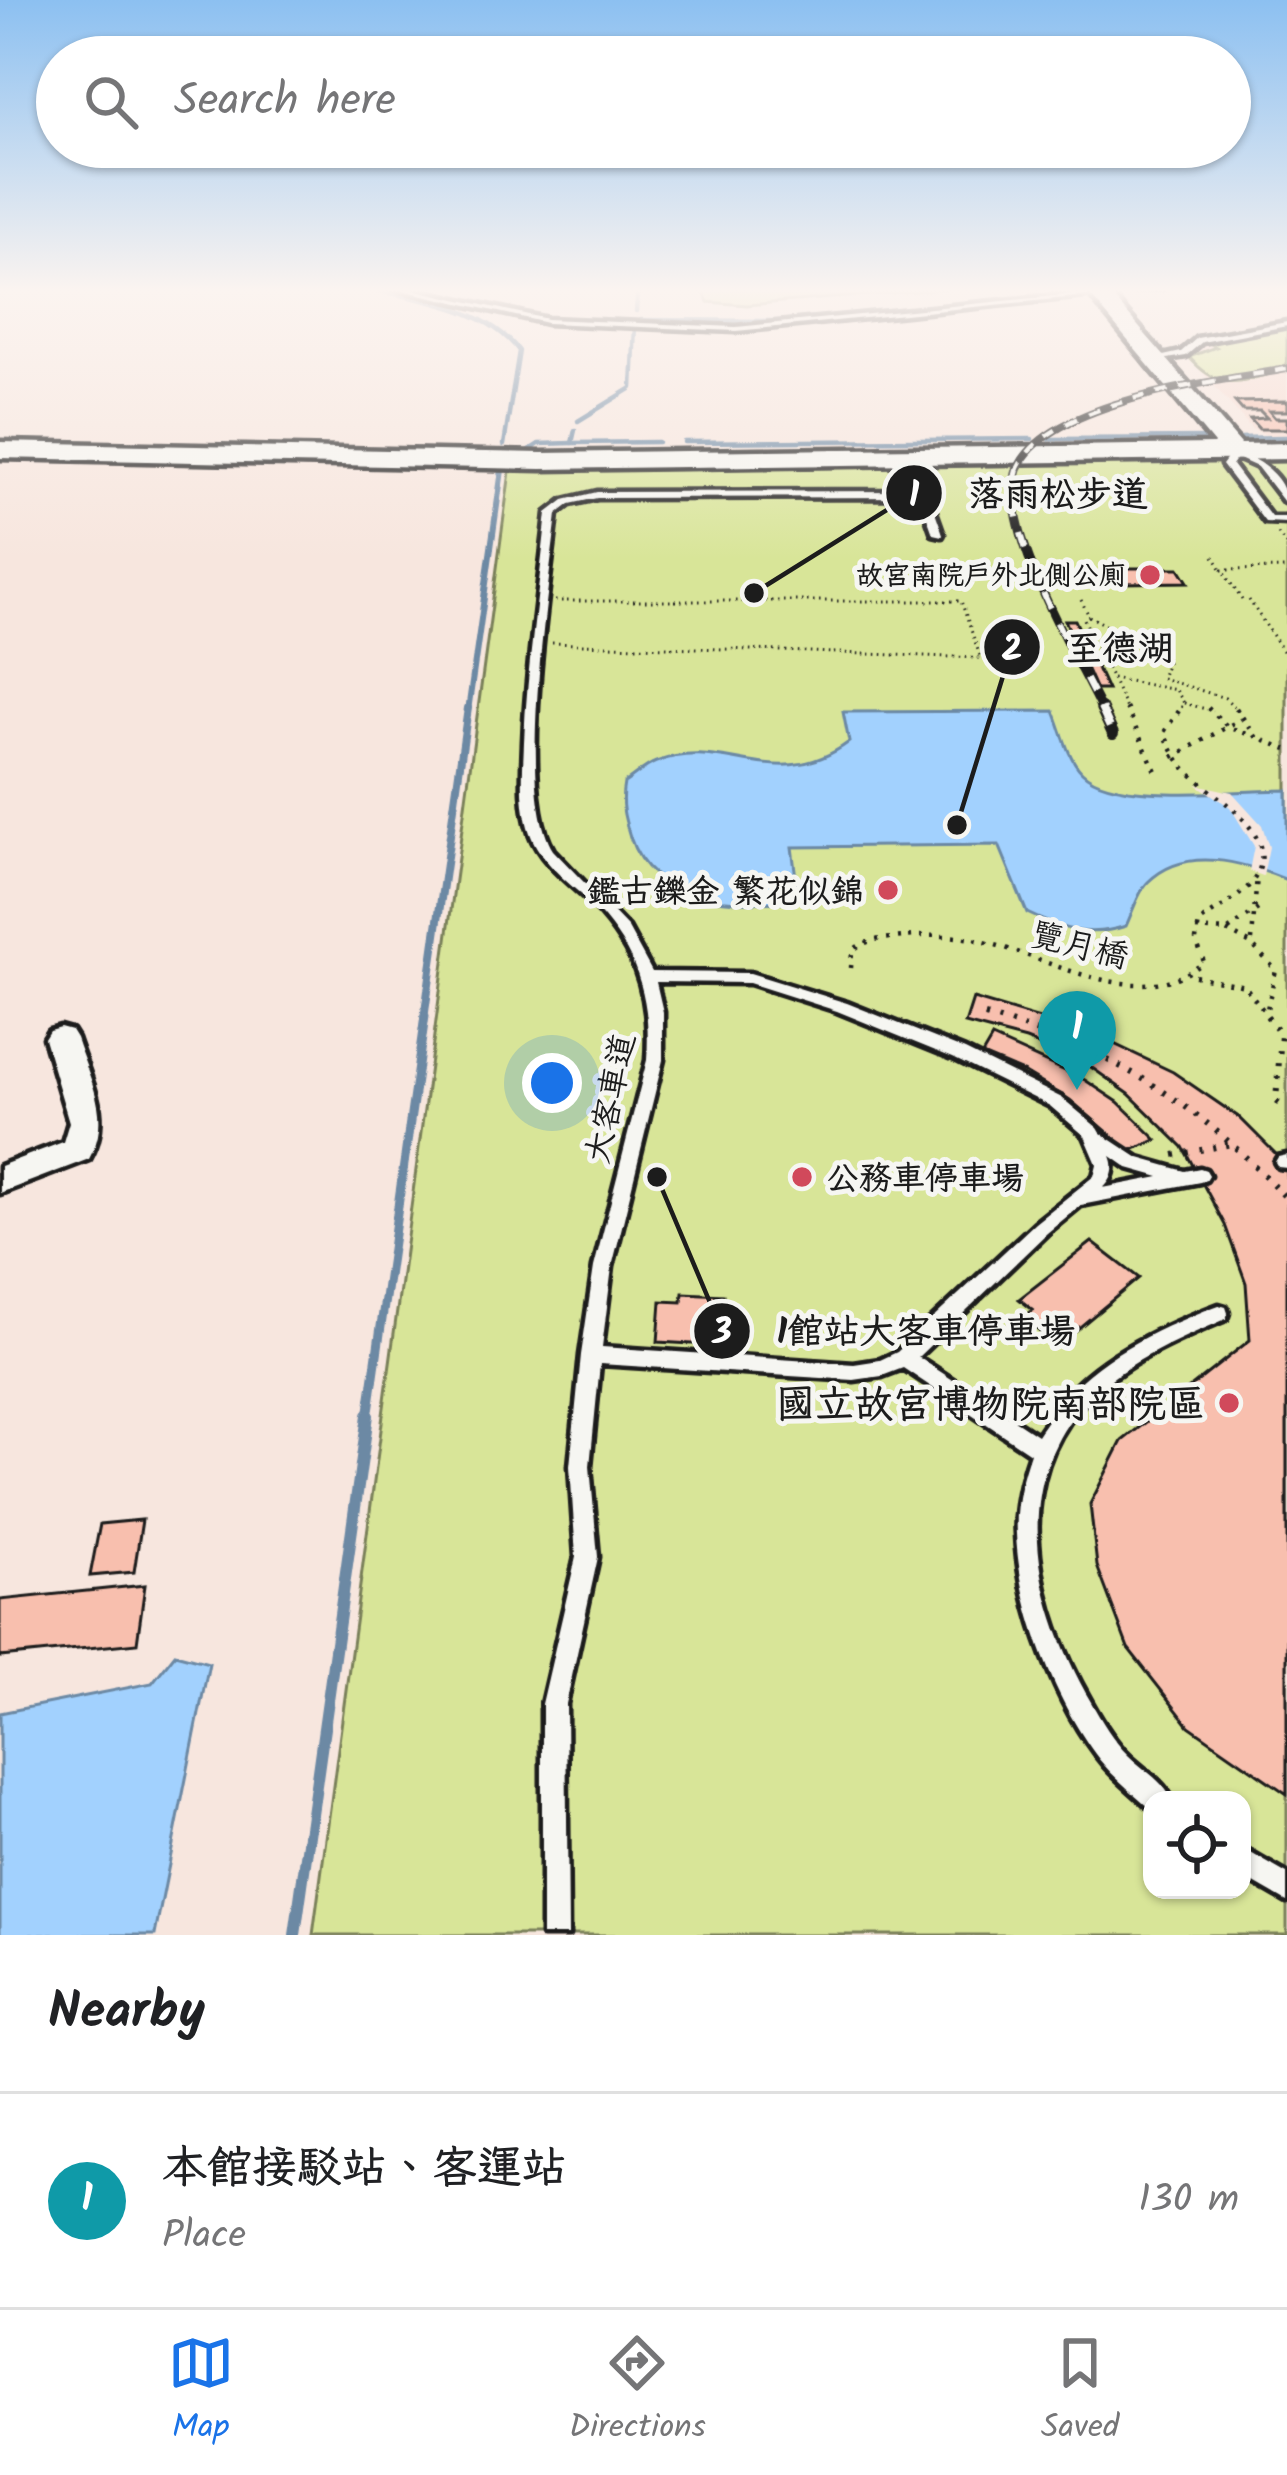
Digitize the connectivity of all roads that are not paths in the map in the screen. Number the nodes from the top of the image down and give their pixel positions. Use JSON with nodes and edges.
{"nodes":[{"id":1,"x":1170,"y":378,"type":"edge"},
{"id":2,"x":1287,"y":447,"type":"edge"},
{"id":3,"x":0,"y":450,"type":"edge"},
{"id":4,"x":1231,"y":450,"type":"junction"},
{"id":5,"x":910,"y":455,"type":"junction"},
{"id":6,"x":430,"y":457,"type":"junction"},
{"id":7,"x":924,"y":494,"type":"junction"},
{"id":8,"x":1287,"y":500,"type":"edge"},
{"id":9,"x":1287,"y":520,"type":"edge"},
{"id":10,"x":938,"y":534,"type":"dead end"},
{"id":11,"x":649,"y":977,"type":"junction"},
{"id":12,"x":60,"y":1038,"type":"dead end"},
{"id":13,"x":1092,"y":1132,"type":"junction"},
{"id":14,"x":0,"y":1180,"type":"edge"},
{"id":15,"x":1074,"y":1202,"type":"junction"},
{"id":16,"x":1219,"y":1313,"type":"dead end"},
{"id":17,"x":591,"y":1355,"type":"junction"},
{"id":18,"x":904,"y":1358,"type":"junction"},
{"id":19,"x":1043,"y":1450,"type":"junction"},
{"id":20,"x":1150,"y":1791,"type":"edge"},
{"id":21,"x":1251,"y":1867,"type":"edge"},
{"id":22,"x":1287,"y":1889,"type":"edge"},
{"id":23,"x":555,"y":1935,"type":"edge"}],
"edges":[{"from":1,"to":4,"type":"street"},
{"from":2,"to":4,"type":"street"},
{"from":3,"to":6,"type":"street"},
{"from":4,"to":5,"type":"street"},
{"from":4,"to":6,"type":"street"},
{"from":4,"to":8,"type":"lane"},
{"from":4,"to":9,"type":"lane"},
{"from":5,"to":6,"type":"street"},
{"from":5,"to":7,"type":"lane"},
{"from":7,"to":10,"type":"lane"},
{"from":7,"to":11,"type":"lane","name":"大客車道"},
{"from":11,"to":13,"type":"lane"},
{"from":11,"to":17,"type":"lane","name":"大客車道"},
{"from":12,"to":14,"type":"street"},
{"from":13,"to":15,"type":"lane"},
{"from":13,"to":15,"type":"lane"},
{"from":15,"to":18,"type":"lane"},
{"from":16,"to":19,"type":"lane"},
{"from":17,"to":18,"type":"lane"},
{"from":17,"to":23,"type":"lane","name":"大客車道"},
{"from":18,"to":19,"type":"lane"},
{"from":19,"to":20,"type":"lane"},
{"from":21,"to":22,"type":"lane"}]}
